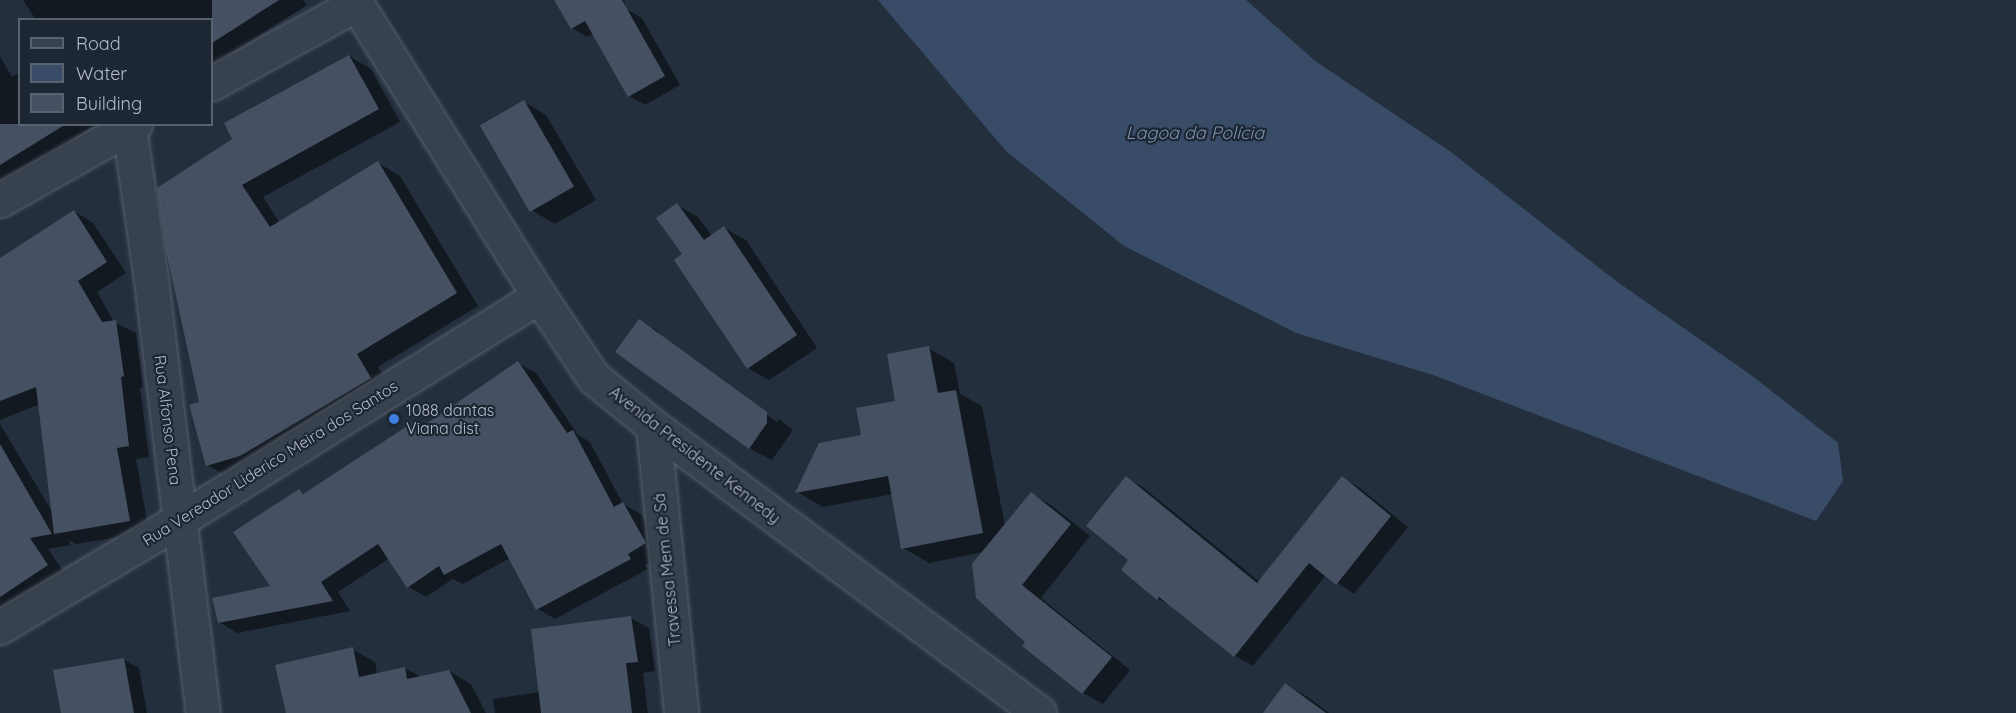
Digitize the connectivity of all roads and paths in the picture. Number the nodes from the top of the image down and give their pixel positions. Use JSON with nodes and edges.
{"nodes":[{"id":1,"x":355,"y":2,"type":"edge"},
{"id":2,"x":213,"y":82,"type":"edge"},
{"id":3,"x":132,"y":126,"type":"edge"},
{"id":4,"x":0,"y":200,"type":"edge"},
{"id":5,"x":539,"y":296,"type":"junction"},
{"id":6,"x":652,"y":426,"type":"junction"},
{"id":7,"x":181,"y":519,"type":"junction"},
{"id":8,"x":0,"y":627,"type":"edge"},
{"id":9,"x":203,"y":713,"type":"edge"},
{"id":10,"x":681,"y":713,"type":"edge"},
{"id":11,"x":1039,"y":713,"type":"edge"}],
"edges":[{"from":1,"to":2,"type":"street"},
{"from":1,"to":5,"type":"street","name":"Avenida Presidente Kennedy"},
{"from":3,"to":4,"type":"street"},
{"from":3,"to":7,"type":"street","name":"Rua Alfonso Pena"},
{"from":5,"to":6,"type":"street","name":"Avenida Presidente Kennedy"},
{"from":5,"to":7,"type":"street","name":"Rua Vereador Liderico Meira dos Santos"},
{"from":6,"to":10,"type":"street","name":"Travessa Mem de Sá"},
{"from":6,"to":11,"type":"street","name":"Avenida Presidente Kennedy"},
{"from":7,"to":8,"type":"street","name":"Rua Vereador Liderico Meira dos Santos"},
{"from":7,"to":9,"type":"street","name":"Rua Alfonso Pena"}]}
